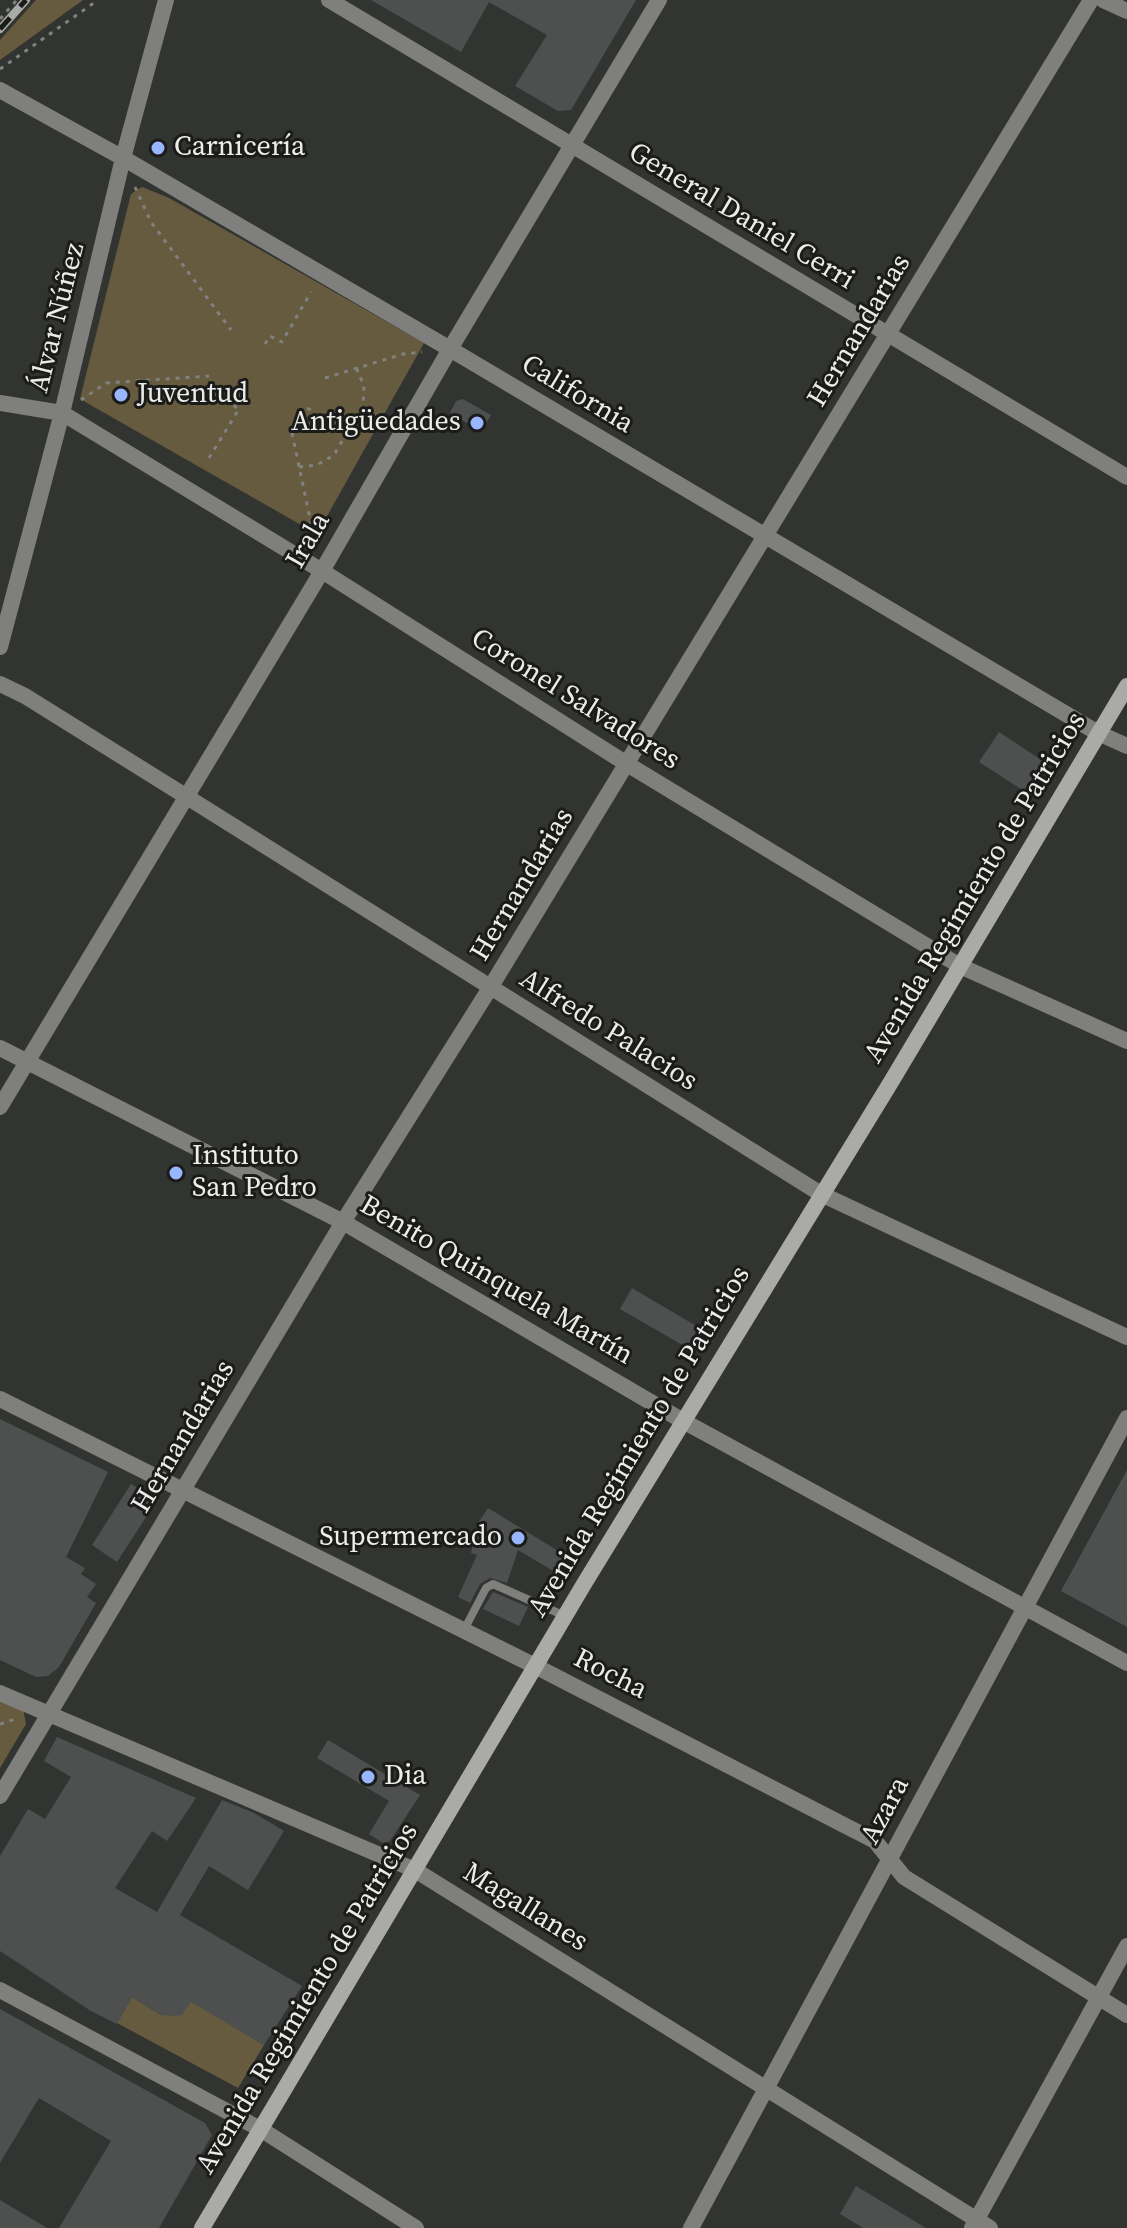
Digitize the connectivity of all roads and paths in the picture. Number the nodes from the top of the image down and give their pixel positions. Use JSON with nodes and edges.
{"nodes":[{"id":1,"x":17,"y":0,"type":"edge"},
{"id":2,"x":98,"y":0,"type":"edge"},
{"id":3,"x":166,"y":0,"type":"edge"},
{"id":4,"x":329,"y":0,"type":"edge"},
{"id":5,"x":659,"y":0,"type":"edge"},
{"id":6,"x":1091,"y":0,"type":"edge"},
{"id":7,"x":1103,"y":0,"type":"edge"},
{"id":8,"x":1127,"y":11,"type":"edge"},
{"id":9,"x":0,"y":19,"type":"edge"},
{"id":10,"x":0,"y":69,"type":"edge"},
{"id":11,"x":0,"y":90,"type":"edge"},
{"id":12,"x":571,"y":145,"type":"junction"},
{"id":13,"x":123,"y":158,"type":"junction"},
{"id":14,"x":311,"y":292,"type":"dead end"},
{"id":15,"x":231,"y":330,"type":"dead end"},
{"id":16,"x":888,"y":336,"type":"junction"},
{"id":17,"x":265,"y":344,"type":"dead end"},
{"id":18,"x":450,"y":349,"type":"junction"},
{"id":19,"x":356,"y":367,"type":"junction"},
{"id":20,"x":209,"y":376,"type":"dead end"},
{"id":21,"x":182,"y":378,"type":"junction"},
{"id":22,"x":325,"y":378,"type":"dead end"},
{"id":23,"x":182,"y":386,"type":"dead end"},
{"id":24,"x":232,"y":396,"type":"dead end"},
{"id":25,"x":0,"y":403,"type":"edge"},
{"id":26,"x":62,"y":413,"type":"junction"},
{"id":27,"x":292,"y":433,"type":"dead end"},
{"id":28,"x":209,"y":458,"type":"dead end"},
{"id":29,"x":299,"y":467,"type":"junction"},
{"id":30,"x":1127,"y":477,"type":"edge"},
{"id":31,"x":766,"y":537,"type":"junction"},
{"id":32,"x":322,"y":571,"type":"junction"},
{"id":33,"x":0,"y":647,"type":"edge"},
{"id":34,"x":0,"y":684,"type":"edge"},
{"id":35,"x":1127,"y":686,"type":"edge"},
{"id":36,"x":1098,"y":733,"type":"junction"},
{"id":37,"x":1127,"y":746,"type":"edge"},
{"id":38,"x":627,"y":764,"type":"junction"},
{"id":39,"x":187,"y":797,"type":"junction"},
{"id":40,"x":960,"y":966,"type":"junction"},
{"id":41,"x":490,"y":988,"type":"junction"},
{"id":42,"x":1127,"y":1041,"type":"edge"},
{"id":43,"x":0,"y":1048,"type":"edge"},
{"id":44,"x":27,"y":1062,"type":"junction"},
{"id":45,"x":0,"y":1107,"type":"edge"},
{"id":46,"x":821,"y":1194,"type":"junction"},
{"id":47,"x":343,"y":1222,"type":"junction"},
{"id":48,"x":1127,"y":1337,"type":"edge"},
{"id":49,"x":0,"y":1399,"type":"edge"},
{"id":50,"x":1127,"y":1418,"type":"edge"},
{"id":51,"x":683,"y":1421,"type":"junction"},
{"id":52,"x":183,"y":1489,"type":"junction"},
{"id":53,"x":1026,"y":1606,"type":"junction"},
{"id":54,"x":565,"y":1616,"type":"junction"},
{"id":55,"x":464,"y":1630,"type":"junction"},
{"id":56,"x":1127,"y":1663,"type":"edge"},
{"id":57,"x":535,"y":1666,"type":"junction"},
{"id":58,"x":0,"y":1693,"type":"edge"},
{"id":59,"x":48,"y":1715,"type":"junction"},
{"id":60,"x":0,"y":1796,"type":"edge"},
{"id":61,"x":890,"y":1858,"type":"junction"},
{"id":62,"x":415,"y":1870,"type":"junction"},
{"id":63,"x":1127,"y":1946,"type":"edge"},
{"id":64,"x":0,"y":1990,"type":"edge"},
{"id":65,"x":1099,"y":1997,"type":"junction"},
{"id":66,"x":1127,"y":2015,"type":"edge"},
{"id":67,"x":767,"y":2089,"type":"junction"},
{"id":68,"x":262,"y":2130,"type":"junction"},
{"id":69,"x":980,"y":2225,"type":"edge"},
{"id":70,"x":202,"y":2228,"type":"edge"},
{"id":71,"x":416,"y":2228,"type":"edge"},
{"id":72,"x":691,"y":2228,"type":"edge"}],
"edges":[{"from":1,"to":9,"type":"path"},
{"from":2,"to":10,"type":"path"},
{"from":3,"to":13,"type":"street","name":"Álvar Núñez"},
{"from":4,"to":12,"type":"street","name":"General Daniel Cerri"},
{"from":5,"to":12,"type":"street","name":"Irala"},
{"from":6,"to":16,"type":"street","name":"Hernandarias"},
{"from":7,"to":8,"type":"street"},
{"from":11,"to":13,"type":"street","name":"California"},
{"from":12,"to":16,"type":"street","name":"General Daniel Cerri"},
{"from":12,"to":18,"type":"street","name":"Irala"},
{"from":13,"to":15,"type":"path"},
{"from":13,"to":18,"type":"street","name":"California"},
{"from":13,"to":26,"type":"street","name":"Álvar Núñez"},
{"from":14,"to":17,"type":"path"},
{"from":16,"to":30,"type":"street","name":"General Daniel Cerri"},
{"from":16,"to":31,"type":"street","name":"Hernandarias"},
{"from":18,"to":19,"type":"path"},
{"from":18,"to":31,"type":"street","name":"California"},
{"from":18,"to":32,"type":"street","name":"Irala"},
{"from":19,"to":22,"type":"path"},
{"from":19,"to":29,"type":"path"},
{"from":20,"to":21,"type":"path"},
{"from":21,"to":23,"type":"path"},
{"from":21,"to":26,"type":"path"},
{"from":24,"to":28,"type":"path"},
{"from":25,"to":26,"type":"street","name":"Coronel Salvadores"},
{"from":26,"to":32,"type":"street","name":"Coronel Salvadores"},
{"from":26,"to":33,"type":"street","name":"Álvar Núñez"},
{"from":27,"to":29,"type":"path"},
{"from":29,"to":32,"type":"path"},
{"from":31,"to":36,"type":"street","name":"California"},
{"from":31,"to":38,"type":"street","name":"Hernandarias"},
{"from":32,"to":38,"type":"street","name":"Coronel Salvadores"},
{"from":32,"to":39,"type":"street","name":"Irala"},
{"from":34,"to":39,"type":"street","name":"Alfredo Palacios"},
{"from":35,"to":36,"type":"main road","name":"Avenida Regimiento de Patricios"},
{"from":36,"to":37,"type":"street","name":"California"},
{"from":36,"to":40,"type":"main road","name":"Avenida Regimiento de Patricios"},
{"from":38,"to":40,"type":"street","name":"Coronel Salvadores"},
{"from":38,"to":41,"type":"street","name":"Hernandarias"},
{"from":39,"to":41,"type":"street","name":"Alfredo Palacios"},
{"from":39,"to":44,"type":"street","name":"Irala"},
{"from":40,"to":42,"type":"street","name":"Coronel Salvadores"},
{"from":40,"to":46,"type":"main road","name":"Avenida Regimiento de Patricios"},
{"from":41,"to":46,"type":"street","name":"Alfredo Palacios"},
{"from":41,"to":47,"type":"street","name":"Hernandarias"},
{"from":43,"to":44,"type":"street","name":"Benito Quinquela Martín"},
{"from":44,"to":45,"type":"street","name":"Irala"},
{"from":44,"to":47,"type":"street","name":"Benito Quinquela Martín"},
{"from":46,"to":48,"type":"street","name":"Alfredo Palacios"},
{"from":46,"to":51,"type":"main road","name":"Avenida Regimiento de Patricios"},
{"from":47,"to":51,"type":"street","name":"Benito Quinquela Martín"},
{"from":47,"to":52,"type":"street","name":"Hernandarias"},
{"from":49,"to":52,"type":"street","name":"Rocha"},
{"from":50,"to":53,"type":"street","name":"Azara"},
{"from":51,"to":53,"type":"street","name":"Benito Quinquela Martín"},
{"from":51,"to":54,"type":"main road","name":"Avenida Regimiento de Patricios"},
{"from":52,"to":55,"type":"street","name":"Rocha"},
{"from":52,"to":59,"type":"street","name":"Hernandarias"},
{"from":53,"to":56,"type":"street","name":"Benito Quinquela Martín"},
{"from":53,"to":61,"type":"street","name":"Azara"},
{"from":54,"to":55,"type":"lane"},
{"from":54,"to":57,"type":"main road","name":"Avenida Regimiento de Patricios"},
{"from":55,"to":57,"type":"street","name":"Rocha"},
{"from":57,"to":61,"type":"street","name":"Rocha"},
{"from":57,"to":62,"type":"main road","name":"Avenida Regimiento de Patricios"},
{"from":58,"to":59,"type":"street","name":"Magallanes"},
{"from":59,"to":60,"type":"street","name":"Hernandarias"},
{"from":59,"to":62,"type":"street","name":"Magallanes"},
{"from":61,"to":65,"type":"street","name":"Rocha"},
{"from":61,"to":67,"type":"street","name":"Azara"},
{"from":62,"to":67,"type":"street","name":"Magallanes"},
{"from":62,"to":68,"type":"main road","name":"Avenida Regimiento de Patricios"},
{"from":63,"to":65,"type":"street"},
{"from":64,"to":68,"type":"street"},
{"from":65,"to":66,"type":"street","name":"Rocha"},
{"from":65,"to":69,"type":"street"},
{"from":67,"to":69,"type":"street","name":"Magallanes"},
{"from":67,"to":72,"type":"street","name":"Azara"},
{"from":68,"to":70,"type":"main road","name":"Avenida Regimiento de Patricios"},
{"from":68,"to":71,"type":"street"}]}
